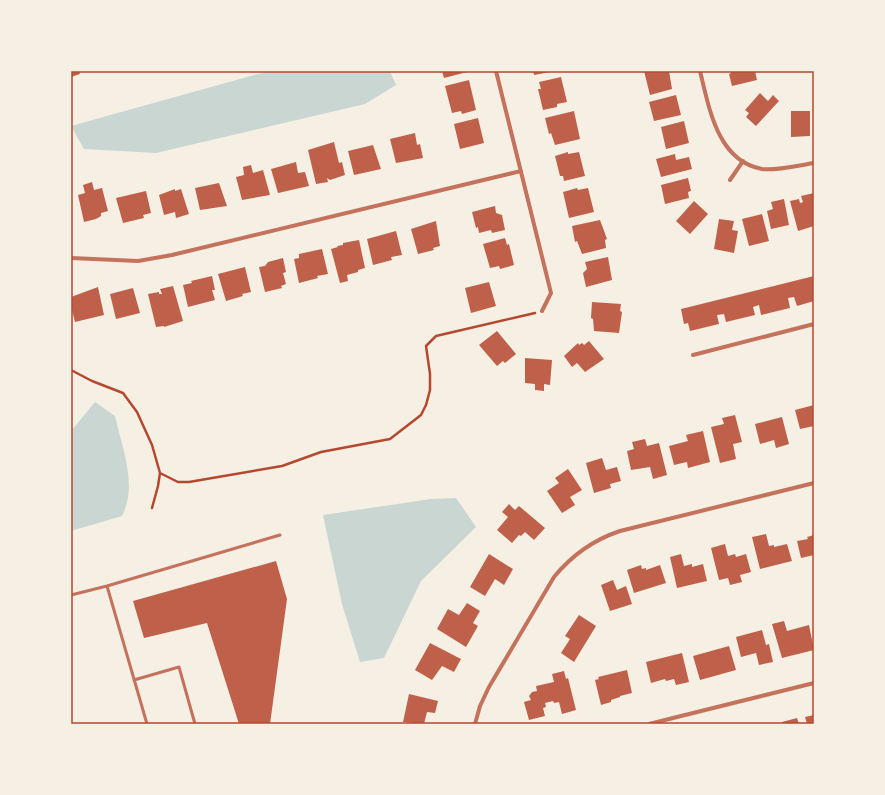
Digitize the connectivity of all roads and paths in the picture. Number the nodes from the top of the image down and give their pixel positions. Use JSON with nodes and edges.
{"nodes":[{"id":1,"x":496,"y":71,"type":"edge"},
{"id":2,"x":700,"y":71,"type":"edge"},
{"id":3,"x":743,"y":162,"type":"junction"},
{"id":4,"x":814,"y":163,"type":"edge"},
{"id":5,"x":521,"y":171,"type":"junction"},
{"id":6,"x":730,"y":180,"type":"dead end"},
{"id":7,"x":71,"y":258,"type":"edge"},
{"id":8,"x":542,"y":311,"type":"joint"},
{"id":9,"x":814,"y":324,"type":"edge"},
{"id":10,"x":693,"y":355,"type":"dead end"},
{"id":11,"x":71,"y":370,"type":"edge"},
{"id":12,"x":160,"y":473,"type":"junction"},
{"id":13,"x":814,"y":483,"type":"edge"},
{"id":14,"x":152,"y":508,"type":"dead end"},
{"id":15,"x":280,"y":535,"type":"dead end"},
{"id":16,"x":107,"y":586,"type":"junction"},
{"id":17,"x":71,"y":595,"type":"edge"},
{"id":18,"x":134,"y":680,"type":"junction"},
{"id":19,"x":814,"y":683,"type":"edge"},
{"id":20,"x":147,"y":724,"type":"edge"},
{"id":21,"x":195,"y":724,"type":"edge"},
{"id":22,"x":475,"y":724,"type":"edge"},
{"id":23,"x":649,"y":724,"type":"edge"}],
"edges":[{"from":1,"to":5,"type":"street"},
{"from":2,"to":3,"type":"street"},
{"from":3,"to":4,"type":"street"},
{"from":3,"to":6,"type":"street"},
{"from":5,"to":7,"type":"street"},
{"from":5,"to":8,"type":"street"},
{"from":8,"to":12,"type":"path"},
{"from":9,"to":10,"type":"street"},
{"from":11,"to":12,"type":"path"},
{"from":12,"to":14,"type":"path"},
{"from":13,"to":22,"type":"street"},
{"from":15,"to":16,"type":"lane"},
{"from":16,"to":17,"type":"lane"},
{"from":16,"to":18,"type":"lane"},
{"from":18,"to":20,"type":"lane"},
{"from":18,"to":21,"type":"lane"},
{"from":19,"to":23,"type":"street"}]}
